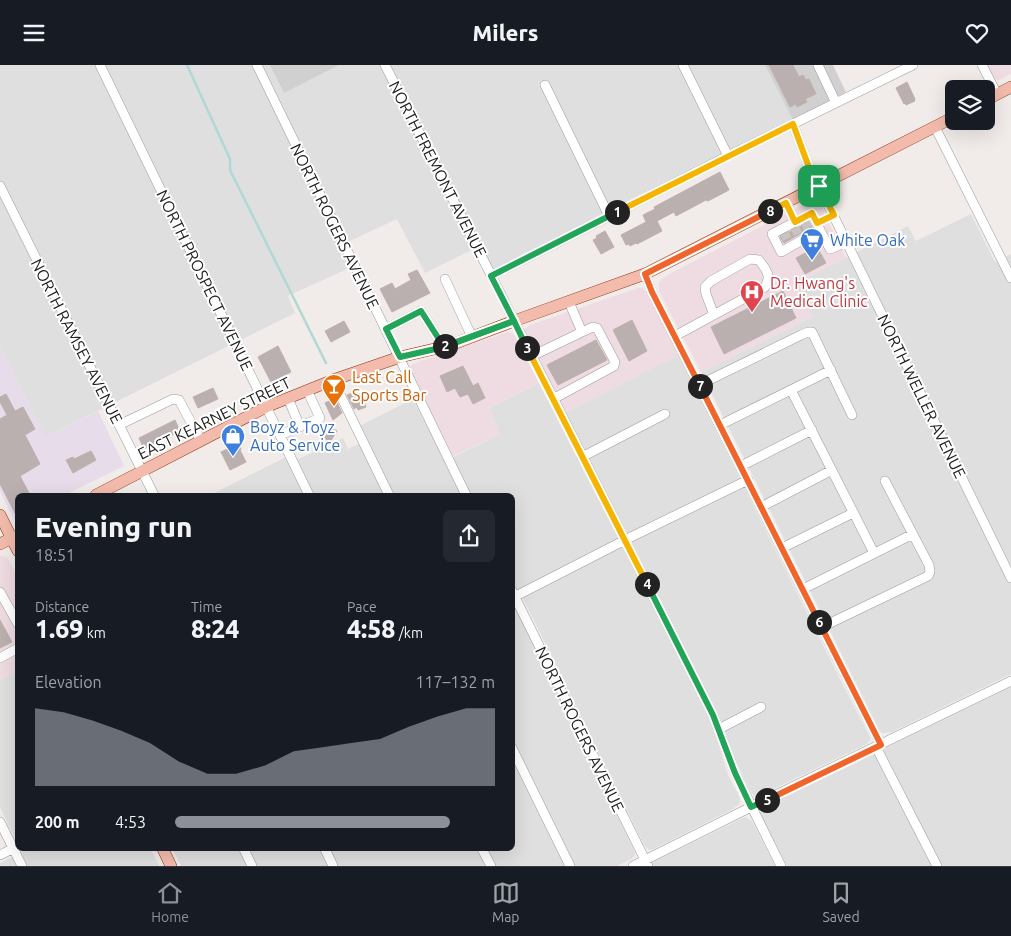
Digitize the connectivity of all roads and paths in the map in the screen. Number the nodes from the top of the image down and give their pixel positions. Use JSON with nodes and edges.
{"nodes":[{"id":1,"x":100,"y":65,"type":"edge"},
{"id":2,"x":257,"y":65,"type":"edge"},
{"id":3,"x":385,"y":65,"type":"edge"},
{"id":4,"x":683,"y":65,"type":"edge"},
{"id":5,"x":818,"y":65,"type":"edge"},
{"id":6,"x":913,"y":65,"type":"edge"},
{"id":7,"x":982,"y":65,"type":"edge"},
{"id":8,"x":987,"y":80,"type":"edge"},
{"id":9,"x":545,"y":85,"type":"dead end"},
{"id":10,"x":1011,"y":87,"type":"edge"},
{"id":11,"x":995,"y":95,"type":"edge"},
{"id":12,"x":836,"y":103,"type":"junction"},
{"id":13,"x":945,"y":122,"type":"edge"},
{"id":14,"x":793,"y":124,"type":"junction"},
{"id":15,"x":935,"y":127,"type":"junction"},
{"id":16,"x":728,"y":156,"type":"junction"},
{"id":17,"x":0,"y":186,"type":"edge"},
{"id":18,"x":819,"y":186,"type":"junction"},
{"id":19,"x":786,"y":203,"type":"junction"},
{"id":20,"x":834,"y":215,"type":"junction"},
{"id":21,"x":609,"y":216,"type":"junction"},
{"id":22,"x":797,"y":222,"type":"junction"},
{"id":23,"x":819,"y":226,"type":"junction"},
{"id":24,"x":847,"y":241,"type":"junction"},
{"id":25,"x":645,"y":274,"type":"junction"},
{"id":26,"x":491,"y":276,"type":"junction"},
{"id":27,"x":1011,"y":278,"type":"edge"},
{"id":28,"x":444,"y":279,"type":"dead end"},
{"id":29,"x":569,"y":301,"type":"junction"},
{"id":30,"x":714,"y":315,"type":"junction"},
{"id":31,"x":514,"y":321,"type":"junction"},
{"id":32,"x":386,"y":329,"type":"junction"},
{"id":33,"x":582,"y":332,"type":"junction"},
{"id":34,"x":674,"y":336,"type":"junction"},
{"id":35,"x":472,"y":337,"type":"junction"},
{"id":36,"x":444,"y":347,"type":"junction"},
{"id":37,"x":532,"y":356,"type":"junction"},
{"id":38,"x":400,"y":357,"type":"junction"},
{"id":39,"x":831,"y":370,"type":"junction"},
{"id":40,"x":333,"y":380,"type":"junction"},
{"id":41,"x":699,"y":385,"type":"junction"},
{"id":42,"x":307,"y":390,"type":"junction"},
{"id":43,"x":791,"y":390,"type":"junction"},
{"id":44,"x":288,"y":398,"type":"junction"},
{"id":45,"x":553,"y":399,"type":"junction"},
{"id":46,"x":266,"y":407,"type":"junction"},
{"id":47,"x":665,"y":414,"type":"dead end"},
{"id":48,"x":852,"y":415,"type":"dead end"},
{"id":49,"x":119,"y":425,"type":"junction"},
{"id":50,"x":720,"y":425,"type":"junction"},
{"id":51,"x":300,"y":427,"type":"junction"},
{"id":52,"x":812,"y":430,"type":"junction"},
{"id":53,"x":280,"y":435,"type":"junction"},
{"id":54,"x":201,"y":441,"type":"junction"},
{"id":55,"x":582,"y":457,"type":"junction"},
{"id":56,"x":741,"y":466,"type":"junction"},
{"id":57,"x":832,"y":470,"type":"junction"},
{"id":58,"x":142,"y":471,"type":"junction"},
{"id":59,"x":748,"y":479,"type":"junction"},
{"id":60,"x":885,"y":481,"type":"dead end"},
{"id":61,"x":100,"y":493,"type":"edge"},
{"id":62,"x":153,"y":493,"type":"edge"},
{"id":63,"x":308,"y":493,"type":"edge"},
{"id":64,"x":388,"y":493,"type":"edge"},
{"id":65,"x":465,"y":493,"type":"edge"},
{"id":66,"x":761,"y":507,"type":"junction"},
{"id":67,"x":853,"y":513,"type":"junction"},
{"id":68,"x":0,"y":515,"type":"edge"},
{"id":69,"x":913,"y":534,"type":"junction"},
{"id":70,"x":15,"y":537,"type":"edge"},
{"id":71,"x":625,"y":540,"type":"junction"},
{"id":72,"x":0,"y":544,"type":"edge"},
{"id":73,"x":782,"y":548,"type":"junction"},
{"id":74,"x":874,"y":553,"type":"junction"},
{"id":75,"x":1011,"y":578,"type":"edge"},
{"id":76,"x":803,"y":589,"type":"junction"},
{"id":77,"x":0,"y":591,"type":"edge"},
{"id":78,"x":515,"y":594,"type":"edge"},
{"id":79,"x":515,"y":599,"type":"edge"},
{"id":80,"x":15,"y":618,"type":"edge"},
{"id":81,"x":822,"y":627,"type":"junction"},
{"id":82,"x":15,"y":650,"type":"edge"},
{"id":83,"x":0,"y":658,"type":"edge"},
{"id":84,"x":1011,"y":681,"type":"edge"},
{"id":85,"x":761,"y":707,"type":"dead end"},
{"id":86,"x":719,"y":729,"type":"junction"},
{"id":87,"x":879,"y":746,"type":"junction"},
{"id":88,"x":515,"y":754,"type":"edge"},
{"id":89,"x":751,"y":807,"type":"junction"},
{"id":90,"x":0,"y":822,"type":"edge"},
{"id":91,"x":15,"y":847,"type":"edge"},
{"id":92,"x":16,"y":851,"type":"edge"},
{"id":93,"x":164,"y":851,"type":"edge"},
{"id":94,"x":244,"y":851,"type":"edge"},
{"id":95,"x":326,"y":851,"type":"edge"},
{"id":96,"x":483,"y":851,"type":"edge"},
{"id":97,"x":0,"y":855,"type":"edge"},
{"id":98,"x":646,"y":863,"type":"edge"},
{"id":99,"x":22,"y":866,"type":"edge"},
{"id":100,"x":171,"y":866,"type":"edge"},
{"id":101,"x":252,"y":866,"type":"edge"},
{"id":102,"x":332,"y":866,"type":"edge"},
{"id":103,"x":490,"y":866,"type":"edge"},
{"id":104,"x":570,"y":866,"type":"edge"},
{"id":105,"x":633,"y":866,"type":"edge"},
{"id":106,"x":781,"y":866,"type":"edge"},
{"id":107,"x":937,"y":866,"type":"edge"}],
"edges":[{"from":1,"to":46,"type":"street","name":"NORTH PROSPECT AVENUE"},
{"from":2,"to":32,"type":"street","name":"NORTH ROGERS AVENUE"},
{"from":3,"to":26,"type":"street","name":"NORTH FREMONT AVENUE"},
{"from":4,"to":16,"type":"street"},
{"from":5,"to":12,"type":"street"},
{"from":6,"to":12,"type":"street"},
{"from":7,"to":8,"type":"street"},
{"from":9,"to":21,"type":"street"},
{"from":10,"to":11,"type":"main road"},
{"from":12,"to":14,"type":"street"},
{"from":13,"to":15,"type":"main road","name":"EAST KEARNEY STREET"},
{"from":14,"to":16,"type":"street"},
{"from":14,"to":18,"type":"street","name":"NORTH WELLER AVENUE"},
{"from":15,"to":18,"type":"main road","name":"EAST KEARNEY STREET"},
{"from":15,"to":27,"type":"street"},
{"from":16,"to":21,"type":"street"},
{"from":17,"to":49,"type":"street","name":"NORTH RAMSEY AVENUE"},
{"from":18,"to":19,"type":"main road","name":"EAST KEARNEY STREET"},
{"from":18,"to":20,"type":"street","name":"NORTH WELLER AVENUE"},
{"from":19,"to":22,"type":"street"},
{"from":19,"to":25,"type":"main road","name":"EAST KEARNEY STREET"},
{"from":20,"to":23,"type":"street"},
{"from":20,"to":24,"type":"street","name":"NORTH WELLER AVENUE"},
{"from":21,"to":26,"type":"street"},
{"from":22,"to":23,"type":"street"},
{"from":22,"to":23,"type":"street"},
{"from":23,"to":24,"type":"street"},
{"from":24,"to":75,"type":"street","name":"NORTH WELLER AVENUE"},
{"from":25,"to":29,"type":"main road","name":"EAST KEARNEY STREET"},
{"from":25,"to":34,"type":"street"},
{"from":26,"to":31,"type":"street","name":"NORTH FREMONT AVENUE"},
{"from":28,"to":35,"type":"street"},
{"from":29,"to":31,"type":"main road","name":"EAST KEARNEY STREET"},
{"from":29,"to":33,"type":"street"},
{"from":30,"to":30,"type":"street"},
{"from":30,"to":34,"type":"street"},
{"from":31,"to":35,"type":"main road","name":"EAST KEARNEY STREET"},
{"from":31,"to":37,"type":"street","name":"NORTH FREMONT AVENUE"},
{"from":32,"to":36,"type":"street"},
{"from":32,"to":38,"type":"street","name":"NORTH ROGERS AVENUE"},
{"from":33,"to":37,"type":"street"},
{"from":33,"to":45,"type":"street"},
{"from":34,"to":41,"type":"street"},
{"from":35,"to":36,"type":"main road","name":"EAST KEARNEY STREET"},
{"from":36,"to":38,"type":"main road","name":"EAST KEARNEY STREET"},
{"from":37,"to":45,"type":"street","name":"NORTH FREMONT AVENUE"},
{"from":38,"to":40,"type":"main road","name":"EAST KEARNEY STREET"},
{"from":38,"to":65,"type":"street","name":"NORTH ROGERS AVENUE"},
{"from":39,"to":41,"type":"street"},
{"from":39,"to":43,"type":"street"},
{"from":39,"to":48,"type":"street"},
{"from":40,"to":42,"type":"main road","name":"EAST KEARNEY STREET"},
{"from":40,"to":64,"type":"street"},
{"from":41,"to":50,"type":"street"},
{"from":42,"to":44,"type":"main road","name":"EAST KEARNEY STREET"},
{"from":42,"to":51,"type":"street"},
{"from":43,"to":50,"type":"street"},
{"from":43,"to":52,"type":"street"},
{"from":44,"to":46,"type":"main road","name":"EAST KEARNEY STREET"},
{"from":44,"to":51,"type":"street"},
{"from":45,"to":55,"type":"street","name":"NORTH FREMONT AVENUE"},
{"from":46,"to":53,"type":"street","name":"NORTH PROSPECT AVENUE"},
{"from":46,"to":54,"type":"main road","name":"EAST KEARNEY STREET"},
{"from":47,"to":55,"type":"street"},
{"from":49,"to":54,"type":"street"},
{"from":49,"to":58,"type":"street","name":"NORTH RAMSEY AVENUE"},
{"from":50,"to":56,"type":"street"},
{"from":51,"to":53,"type":"street"},
{"from":52,"to":56,"type":"street"},
{"from":52,"to":57,"type":"street"},
{"from":53,"to":63,"type":"street","name":"NORTH PROSPECT AVENUE"},
{"from":54,"to":58,"type":"main road","name":"EAST KEARNEY STREET"},
{"from":55,"to":71,"type":"street","name":"NORTH FREMONT AVENUE"},
{"from":56,"to":59,"type":"street"},
{"from":57,"to":66,"type":"street"},
{"from":57,"to":67,"type":"street"},
{"from":58,"to":61,"type":"main road","name":"EAST KEARNEY STREET"},
{"from":58,"to":62,"type":"street","name":"NORTH RAMSEY AVENUE"},
{"from":59,"to":66,"type":"street"},
{"from":59,"to":71,"type":"street"},
{"from":60,"to":69,"type":"street"},
{"from":66,"to":73,"type":"street"},
{"from":67,"to":73,"type":"street"},
{"from":67,"to":74,"type":"street"},
{"from":68,"to":70,"type":"main road"},
{"from":69,"to":74,"type":"street"},
{"from":69,"to":81,"type":"street"},
{"from":70,"to":72,"type":"main road"},
{"from":71,"to":78,"type":"street"},
{"from":71,"to":86,"type":"street","name":"NORTH FREMONT AVENUE"},
{"from":73,"to":76,"type":"street"},
{"from":74,"to":76,"type":"street"},
{"from":76,"to":81,"type":"street"},
{"from":77,"to":80,"type":"street"},
{"from":79,"to":98,"type":"street","name":"NORTH ROGERS AVENUE"},
{"from":81,"to":87,"type":"street"},
{"from":82,"to":83,"type":"street"},
{"from":84,"to":87,"type":"street"},
{"from":85,"to":86,"type":"street"},
{"from":86,"to":89,"type":"street","name":"NORTH FREMONT AVENUE"},
{"from":87,"to":89,"type":"street"},
{"from":87,"to":107,"type":"street"},
{"from":88,"to":104,"type":"street"},
{"from":89,"to":98,"type":"street"},
{"from":89,"to":106,"type":"street","name":"NORTH FREMONT AVENUE"},
{"from":90,"to":91,"type":"street"},
{"from":91,"to":97,"type":"street"},
{"from":92,"to":99,"type":"street"},
{"from":93,"to":100,"type":"main road"},
{"from":94,"to":101,"type":"street"},
{"from":95,"to":102,"type":"street"},
{"from":96,"to":103,"type":"street"},
{"from":98,"to":105,"type":"street"}]}
